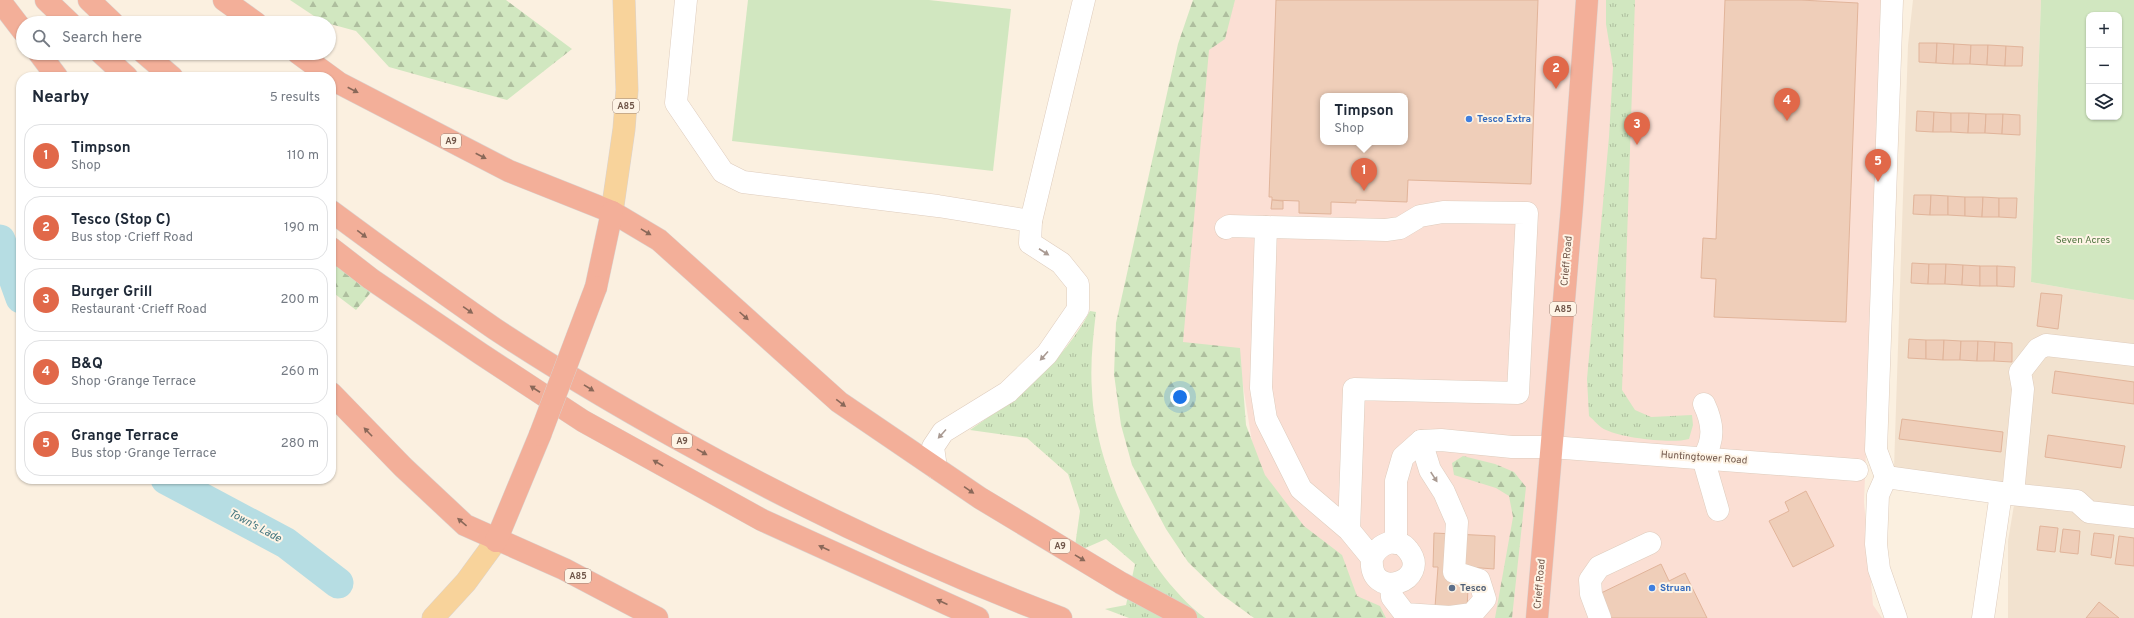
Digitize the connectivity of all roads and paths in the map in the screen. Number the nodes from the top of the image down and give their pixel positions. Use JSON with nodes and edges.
{"nodes":[{"id":1,"x":46,"y":0,"type":"edge"},
{"id":2,"x":89,"y":0,"type":"edge"},
{"id":3,"x":224,"y":0,"type":"edge"},
{"id":4,"x":624,"y":0,"type":"edge"},
{"id":5,"x":686,"y":0,"type":"edge"},
{"id":6,"x":1084,"y":0,"type":"edge"},
{"id":7,"x":1587,"y":0,"type":"edge"},
{"id":8,"x":1892,"y":0,"type":"edge"},
{"id":9,"x":0,"y":1,"type":"edge"},
{"id":10,"x":63,"y":16,"type":"edge"},
{"id":11,"x":106,"y":16,"type":"edge"},
{"id":12,"x":246,"y":16,"type":"edge"},
{"id":13,"x":16,"y":22,"type":"edge"},
{"id":14,"x":45,"y":60,"type":"edge"},
{"id":15,"x":109,"y":60,"type":"edge"},
{"id":16,"x":152,"y":60,"type":"edge"},
{"id":17,"x":308,"y":60,"type":"edge"},
{"id":18,"x":54,"y":72,"type":"edge"},
{"id":19,"x":122,"y":72,"type":"edge"},
{"id":20,"x":166,"y":72,"type":"edge"},
{"id":21,"x":324,"y":72,"type":"edge"},
{"id":22,"x":336,"y":81,"type":"edge"},
{"id":23,"x":612,"y":212,"type":"junction"},
{"id":24,"x":336,"y":215,"type":"edge"},
{"id":25,"x":1031,"y":221,"type":"junction"},
{"id":26,"x":1266,"y":227,"type":"junction"},
{"id":27,"x":1226,"y":228,"type":"dead end"},
{"id":28,"x":336,"y":252,"type":"edge"},
{"id":29,"x":2134,"y":355,"type":"edge"},
{"id":30,"x":336,"y":398,"type":"edge"},
{"id":31,"x":1704,"y":404,"type":"dead end"},
{"id":32,"x":1421,"y":441,"type":"junction"},
{"id":33,"x":1551,"y":447,"type":"junction"},
{"id":34,"x":1703,"y":458,"type":"junction"},
{"id":35,"x":936,"y":468,"type":"junction"},
{"id":36,"x":1857,"y":470,"type":"dead end"},
{"id":37,"x":1886,"y":476,"type":"junction"},
{"id":38,"x":2007,"y":494,"type":"junction"},
{"id":39,"x":1718,"y":510,"type":"dead end"},
{"id":40,"x":2134,"y":518,"type":"edge"},
{"id":41,"x":1349,"y":530,"type":"junction"},
{"id":42,"x":496,"y":540,"type":"junction"},
{"id":43,"x":1396,"y":543,"type":"junction"},
{"id":44,"x":1650,"y":543,"type":"dead end"},
{"id":45,"x":1372,"y":558,"type":"junction"},
{"id":46,"x":1391,"y":585,"type":"junction"},
{"id":47,"x":433,"y":618,"type":"edge"},
{"id":48,"x":657,"y":618,"type":"edge"},
{"id":49,"x":978,"y":618,"type":"edge"},
{"id":50,"x":1061,"y":618,"type":"edge"},
{"id":51,"x":1186,"y":618,"type":"edge"},
{"id":52,"x":1537,"y":618,"type":"edge"},
{"id":53,"x":1600,"y":618,"type":"edge"},
{"id":54,"x":1896,"y":618,"type":"edge"},
{"id":55,"x":1983,"y":618,"type":"edge"}],
"edges":[{"from":1,"to":10,"type":"highway"},
{"from":2,"to":11,"type":"highway"},
{"from":3,"to":12,"type":"highway"},
{"from":4,"to":23,"type":"main road","number":"A85"},
{"from":5,"to":25,"type":"street"},
{"from":6,"to":25,"type":"street"},
{"from":7,"to":33,"type":"highway","name":"Crieff Road","number":"A85"},
{"from":8,"to":37,"type":"street"},
{"from":9,"to":13,"type":"highway"},
{"from":14,"to":18,"type":"highway"},
{"from":15,"to":19,"type":"highway"},
{"from":16,"to":20,"type":"highway"},
{"from":17,"to":21,"type":"highway","number":"A9","one_way":true},
{"from":22,"to":23,"type":"highway","number":"A9","one_way":true},
{"from":23,"to":35,"type":"highway","number":"A9","one_way":true},
{"from":23,"to":42,"type":"highway","number":"A85","bridge":true},
{"from":24,"to":50,"type":"highway","number":"A9","one_way":true},
{"from":25,"to":35,"type":"street","one_way":true},
{"from":26,"to":27,"type":"street"},
{"from":26,"to":41,"type":"street"},
{"from":26,"to":41,"type":"street"},
{"from":49,"to":28,"type":"highway","one_way":true},
{"from":29,"to":38,"type":"street"},
{"from":42,"to":30,"type":"highway","one_way":true},
{"from":31,"to":34,"type":"street"},
{"from":32,"to":33,"type":"street","name":"Huntingtower Road"},
{"from":32,"to":43,"type":"street"},
{"from":32,"to":46,"type":"street","one_way":true},
{"from":33,"to":34,"type":"street","name":"Huntingtower Road"},
{"from":33,"to":52,"type":"highway","name":"Crieff Road","number":"A85"},
{"from":34,"to":36,"type":"street","name":"Huntingtower Road"},
{"from":34,"to":39,"type":"street"},
{"from":35,"to":51,"type":"highway","number":"A9","one_way":true},
{"from":37,"to":38,"type":"street"},
{"from":37,"to":54,"type":"street"},
{"from":38,"to":40,"type":"street"},
{"from":38,"to":55,"type":"street"},
{"from":41,"to":45,"type":"street"},
{"from":42,"to":47,"type":"main road"},
{"from":42,"to":48,"type":"highway","number":"A85"},
{"from":43,"to":45,"type":"street"},
{"from":43,"to":46,"type":"street"},
{"from":44,"to":53,"type":"street"},
{"from":45,"to":46,"type":"street"}]}
